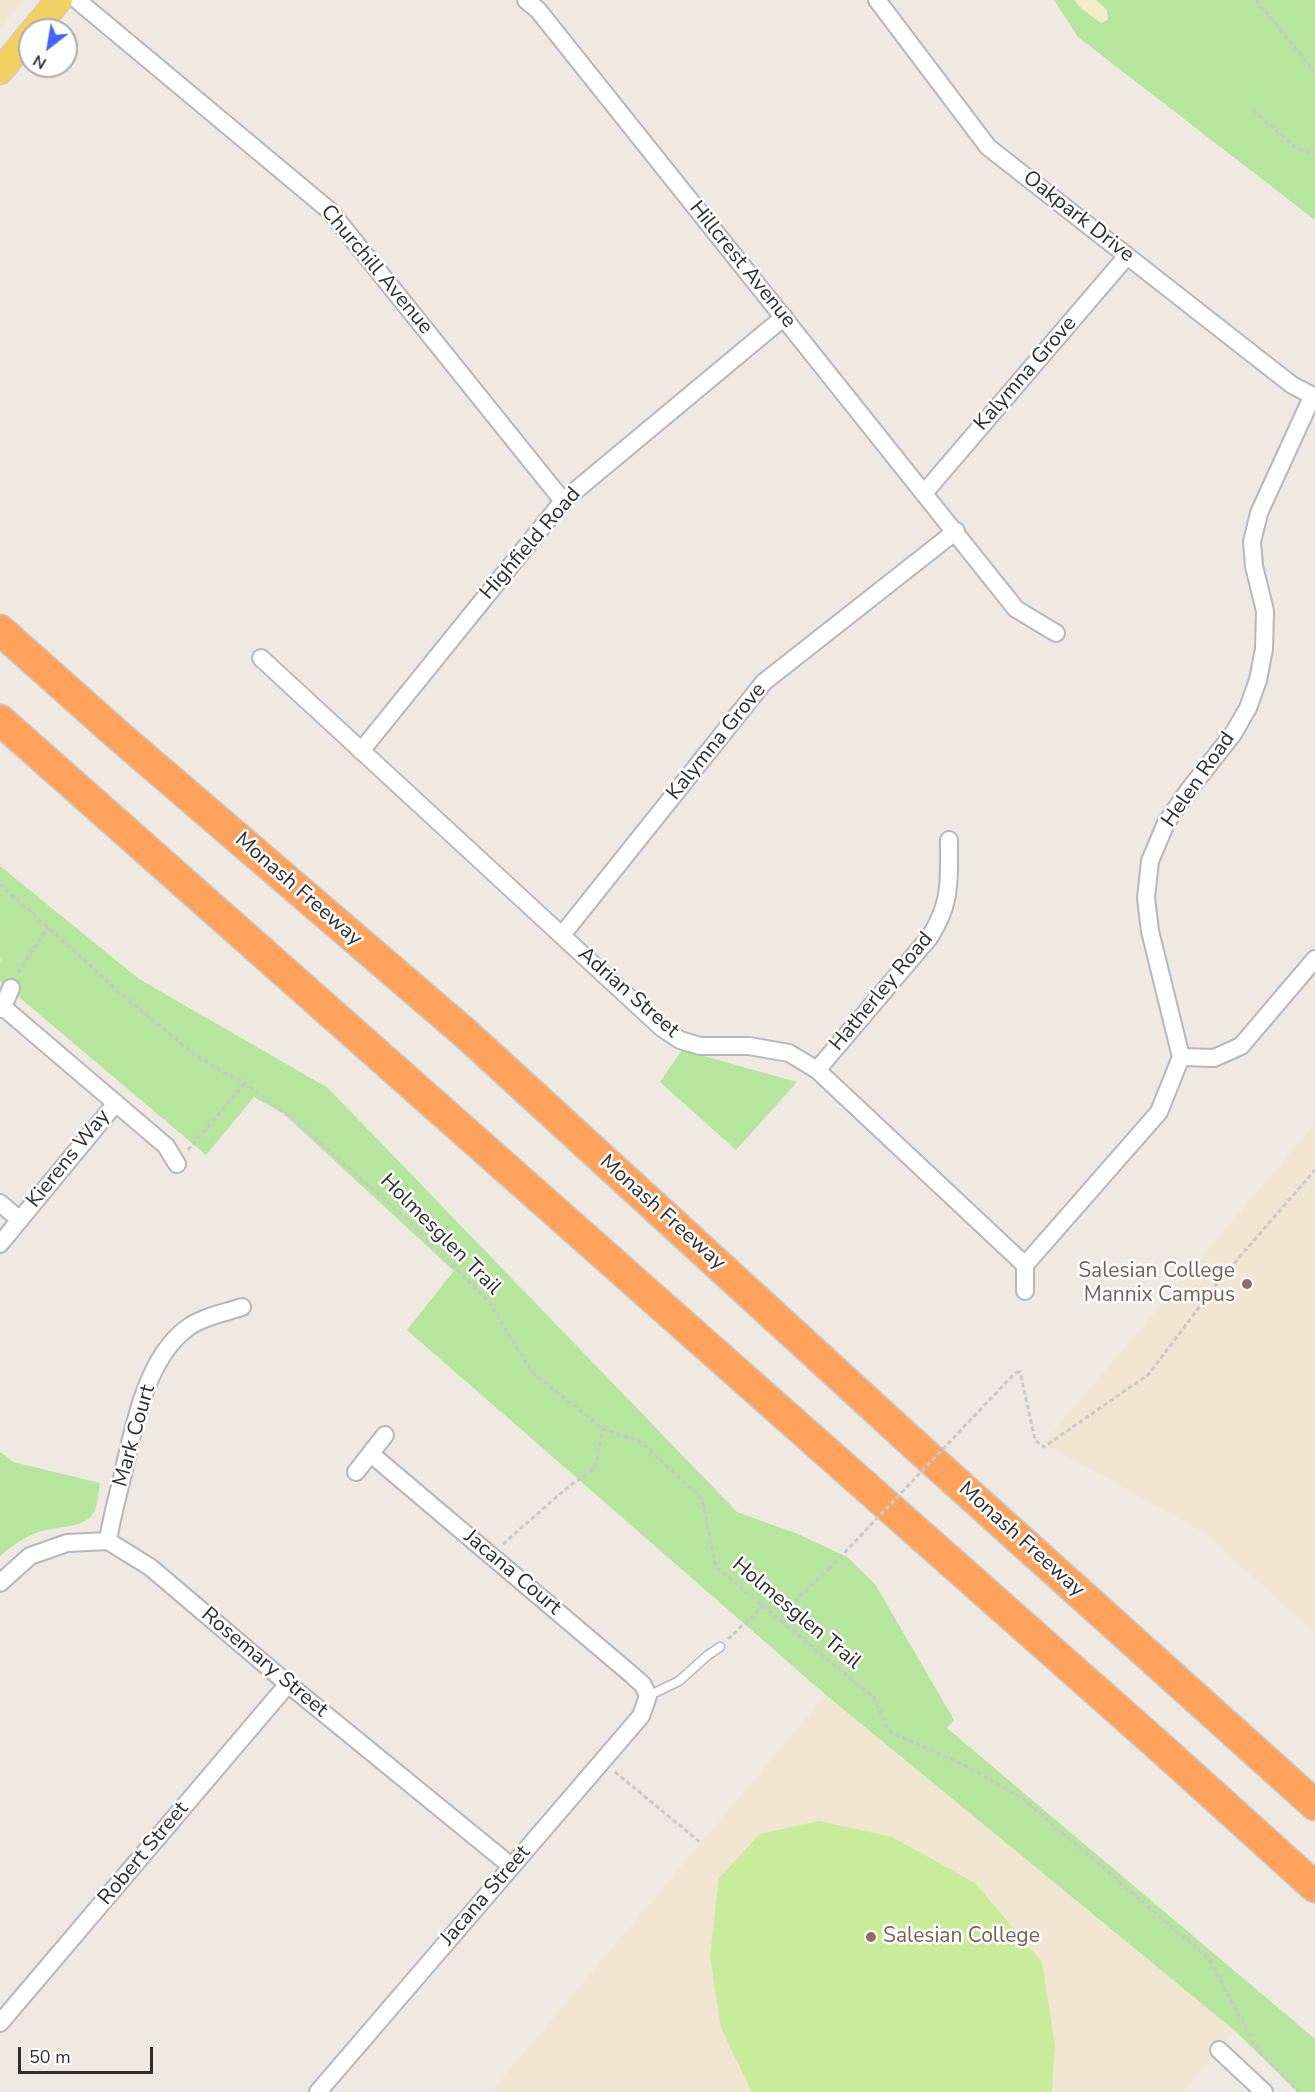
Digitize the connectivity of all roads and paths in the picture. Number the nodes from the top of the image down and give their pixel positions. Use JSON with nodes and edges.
{"nodes":[{"id":1,"x":59,"y":0,"type":"edge"},
{"id":2,"x":77,"y":0,"type":"edge"},
{"id":3,"x":526,"y":0,"type":"edge"},
{"id":4,"x":877,"y":0,"type":"edge"},
{"id":5,"x":1256,"y":0,"type":"edge"},
{"id":6,"x":44,"y":18,"type":"edge"},
{"id":7,"x":18,"y":49,"type":"edge"},
{"id":8,"x":0,"y":71,"type":"edge"},
{"id":9,"x":1315,"y":72,"type":"edge"},
{"id":10,"x":1253,"y":110,"type":"dead end"},
{"id":11,"x":1315,"y":152,"type":"edge"},
{"id":12,"x":1127,"y":256,"type":"junction"},
{"id":13,"x":784,"y":317,"type":"junction"},
{"id":14,"x":1314,"y":397,"type":"edge"},
{"id":15,"x":925,"y":492,"type":"junction"},
{"id":16,"x":562,"y":501,"type":"junction"},
{"id":17,"x":956,"y":531,"type":"junction"},
{"id":18,"x":0,"y":630,"type":"edge"},
{"id":19,"x":1056,"y":633,"type":"dead end"},
{"id":20,"x":261,"y":658,"type":"dead end"},
{"id":21,"x":0,"y":720,"type":"edge"},
{"id":22,"x":361,"y":751,"type":"junction"},
{"id":23,"x":949,"y":840,"type":"dead end"},
{"id":24,"x":0,"y":884,"type":"edge"},
{"id":25,"x":48,"y":927,"type":"junction"},
{"id":26,"x":562,"y":935,"type":"junction"},
{"id":27,"x":1315,"y":959,"type":"edge"},
{"id":28,"x":11,"y":988,"type":"joint"},
{"id":29,"x":2,"y":1008,"type":"edge"},
{"id":30,"x":1181,"y":1057,"type":"junction"},
{"id":31,"x":817,"y":1070,"type":"junction"},
{"id":32,"x":245,"y":1083,"type":"junction"},
{"id":33,"x":116,"y":1103,"type":"junction"},
{"id":34,"x":177,"y":1164,"type":"joint"},
{"id":35,"x":1315,"y":1170,"type":"edge"},
{"id":36,"x":0,"y":1203,"type":"edge"},
{"id":37,"x":20,"y":1220,"type":"junction"},
{"id":38,"x":0,"y":1244,"type":"edge"},
{"id":39,"x":1025,"y":1265,"type":"junction"},
{"id":40,"x":1025,"y":1291,"type":"dead end"},
{"id":41,"x":242,"y":1307,"type":"dead end"},
{"id":42,"x":603,"y":1429,"type":"junction"},
{"id":43,"x":385,"y":1435,"type":"dead end"},
{"id":44,"x":371,"y":1454,"type":"junction"},
{"id":45,"x":356,"y":1472,"type":"dead end"},
{"id":46,"x":108,"y":1541,"type":"junction"},
{"id":47,"x":490,"y":1555,"type":"junction"},
{"id":48,"x":0,"y":1583,"type":"edge"},
{"id":49,"x":763,"y":1606,"type":"junction"},
{"id":50,"x":720,"y":1647,"type":"joint"},
{"id":51,"x":288,"y":1684,"type":"junction"},
{"id":52,"x":648,"y":1696,"type":"junction"},
{"id":53,"x":602,"y":1761,"type":"junction"},
{"id":54,"x":1315,"y":1805,"type":"edge"},
{"id":55,"x":701,"y":1843,"type":"dead end"},
{"id":56,"x":511,"y":1866,"type":"junction"},
{"id":57,"x":1315,"y":1887,"type":"edge"},
{"id":58,"x":0,"y":2023,"type":"edge"},
{"id":59,"x":1219,"y":2050,"type":"dead end"},
{"id":60,"x":318,"y":2092,"type":"edge"},
{"id":61,"x":1264,"y":2092,"type":"edge"},
{"id":62,"x":1299,"y":2092,"type":"edge"}],
"edges":[{"from":1,"to":6,"type":"main road"},
{"from":2,"to":16,"type":"street","name":"Churchill Avenue"},
{"from":3,"to":13,"type":"street","name":"Hillcrest Avenue"},
{"from":4,"to":12,"type":"street","name":"Oakpark Drive"},
{"from":5,"to":9,"type":"path"},
{"from":7,"to":8,"type":"main road"},
{"from":10,"to":11,"type":"path"},
{"from":12,"to":14,"type":"street","name":"Oakpark Drive"},
{"from":12,"to":15,"type":"street","name":"Kalymna Grove"},
{"from":13,"to":15,"type":"street","name":"Hillcrest Avenue"},
{"from":13,"to":16,"type":"street","name":"Highfield Road"},
{"from":14,"to":30,"type":"street","name":"Helen Road"},
{"from":15,"to":17,"type":"street","name":"Hillcrest Avenue"},
{"from":16,"to":22,"type":"street","name":"Highfield Road"},
{"from":17,"to":19,"type":"street","name":"Hillcrest Avenue"},
{"from":17,"to":26,"type":"street","name":"Kalymna Grove"},
{"from":18,"to":54,"type":"highway","name":"Monash Freeway"},
{"from":20,"to":22,"type":"street","name":"Adrian Street"},
{"from":21,"to":57,"type":"highway"},
{"from":22,"to":26,"type":"street","name":"Adrian Street"},
{"from":23,"to":31,"type":"street","name":"Hatherley Road"},
{"from":24,"to":25,"type":"path","name":"Holmesglen Trail"},
{"from":25,"to":28,"type":"path"},
{"from":25,"to":32,"type":"path","name":"Holmesglen Trail"},
{"from":26,"to":31,"type":"street","name":"Adrian Street"},
{"from":27,"to":30,"type":"street"},
{"from":28,"to":29,"type":"street","name":"Kierens Way"},
{"from":29,"to":33,"type":"street","name":"Kierens Way"},
{"from":30,"to":39,"type":"street"},
{"from":31,"to":39,"type":"street","name":"Adrian Street"},
{"from":32,"to":34,"type":"path"},
{"from":32,"to":42,"type":"path","name":"Holmesglen Trail"},
{"from":33,"to":34,"type":"street","name":"Kierens Way"},
{"from":33,"to":37,"type":"street","name":"Kierens Way"},
{"from":35,"to":49,"type":"path","bridge":true},
{"from":36,"to":37,"type":"street"},
{"from":37,"to":38,"type":"street","name":"Kierens Way"},
{"from":39,"to":40,"type":"street"},
{"from":41,"to":46,"type":"street","name":"Mark Court"},
{"from":42,"to":47,"type":"path"},
{"from":42,"to":49,"type":"path","name":"Holmesglen Trail"},
{"from":43,"to":44,"type":"street"},
{"from":44,"to":45,"type":"street"},
{"from":44,"to":47,"type":"street","name":"Jacana Court"},
{"from":46,"to":48,"type":"street"},
{"from":46,"to":51,"type":"street","name":"Rosemary Street"},
{"from":47,"to":52,"type":"street","name":"Jacana Court"},
{"from":49,"to":50,"type":"path"},
{"from":49,"to":62,"type":"path","name":"Holmesglen Trail"},
{"from":50,"to":52,"type":"lane"},
{"from":51,"to":56,"type":"street","name":"Rosemary Street"},
{"from":51,"to":58,"type":"street","name":"Robert Street"},
{"from":52,"to":53,"type":"street","name":"Jacana Street"},
{"from":53,"to":55,"type":"path"},
{"from":53,"to":56,"type":"street","name":"Jacana Street"},
{"from":56,"to":60,"type":"street","name":"Jacana Street"},
{"from":59,"to":61,"type":"street"}]}
